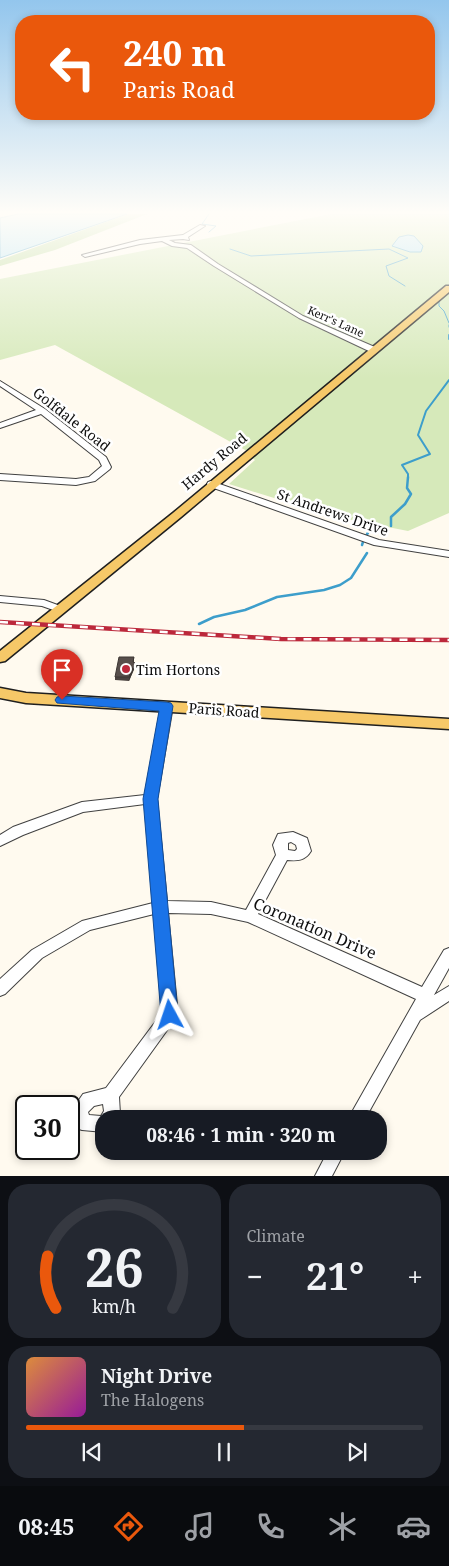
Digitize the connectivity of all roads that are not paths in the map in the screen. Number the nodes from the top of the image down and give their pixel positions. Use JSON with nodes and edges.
{"nodes":[{"id":1,"x":222,"y":269,"type":"edge"},
{"id":2,"x":449,"y":288,"type":"edge"},
{"id":3,"x":374,"y":350,"type":"junction"},
{"id":4,"x":0,"y":383,"type":"edge"},
{"id":5,"x":42,"y":411,"type":"junction"},
{"id":6,"x":0,"y":426,"type":"edge"},
{"id":7,"x":0,"y":477,"type":"edge"},
{"id":8,"x":211,"y":484,"type":"junction"},
{"id":9,"x":449,"y":554,"type":"edge"},
{"id":10,"x":0,"y":599,"type":"edge"},
{"id":11,"x":59,"y":609,"type":"junction"},
{"id":12,"x":0,"y":658,"type":"edge"},
{"id":13,"x":0,"y":693,"type":"edge"},
{"id":14,"x":166,"y":706,"type":"junction"},
{"id":15,"x":449,"y":724,"type":"edge"},
{"id":16,"x":150,"y":799,"type":"junction"},
{"id":17,"x":0,"y":841,"type":"edge"},
{"id":18,"x":283,"y":855,"type":"dead end"},
{"id":19,"x":160,"y":907,"type":"junction"},
{"id":20,"x":250,"y":917,"type":"junction"},
{"id":21,"x":449,"y":954,"type":"edge"},
{"id":22,"x":0,"y":989,"type":"edge"},
{"id":23,"x":449,"y":993,"type":"edge"},
{"id":24,"x":426,"y":996,"type":"junction"},
{"id":25,"x":416,"y":1014,"type":"junction"},
{"id":26,"x":111,"y":1095,"type":"junction"},
{"id":27,"x":112,"y":1110,"type":"edge"},
{"id":28,"x":361,"y":1110,"type":"edge"},
{"id":29,"x":95,"y":1123,"type":"edge"},
{"id":30,"x":332,"y":1160,"type":"edge"},
{"id":31,"x":323,"y":1176,"type":"edge"}],
"edges":[{"from":1,"to":3,"type":"street","name":"Kerr's Lane"},
{"from":2,"to":3,"type":"main road","name":"Hardy Road"},
{"from":3,"to":8,"type":"main road","name":"Hardy Road"},
{"from":4,"to":5,"type":"street","name":"Golfdale Road"},
{"from":5,"to":6,"type":"street"},
{"from":5,"to":7,"type":"street","name":"Golfdale Road"},
{"from":8,"to":9,"type":"street","name":"St Andrews Drive"},
{"from":8,"to":11,"type":"main road","name":"Hardy Road"},
{"from":10,"to":11,"type":"street"},
{"from":11,"to":12,"type":"main road","name":"Hardy Road"},
{"from":13,"to":14,"type":"main road","name":"Paris Road"},
{"from":14,"to":15,"type":"main road","name":"Paris Road"},
{"from":14,"to":16,"type":"street"},
{"from":16,"to":17,"type":"street"},
{"from":16,"to":19,"type":"street"},
{"from":18,"to":20,"type":"street"},
{"from":19,"to":20,"type":"street","name":"Coronation Drive"},
{"from":19,"to":22,"type":"street","name":"Coronation Drive"},
{"from":19,"to":26,"type":"street"},
{"from":20,"to":24,"type":"street","name":"Coronation Drive"},
{"from":21,"to":24,"type":"street"},
{"from":23,"to":25,"type":"street"},
{"from":24,"to":25,"type":"street"},
{"from":25,"to":28,"type":"street"},
{"from":26,"to":27,"type":"street"},
{"from":26,"to":29,"type":"street"},
{"from":30,"to":31,"type":"street"}]}
